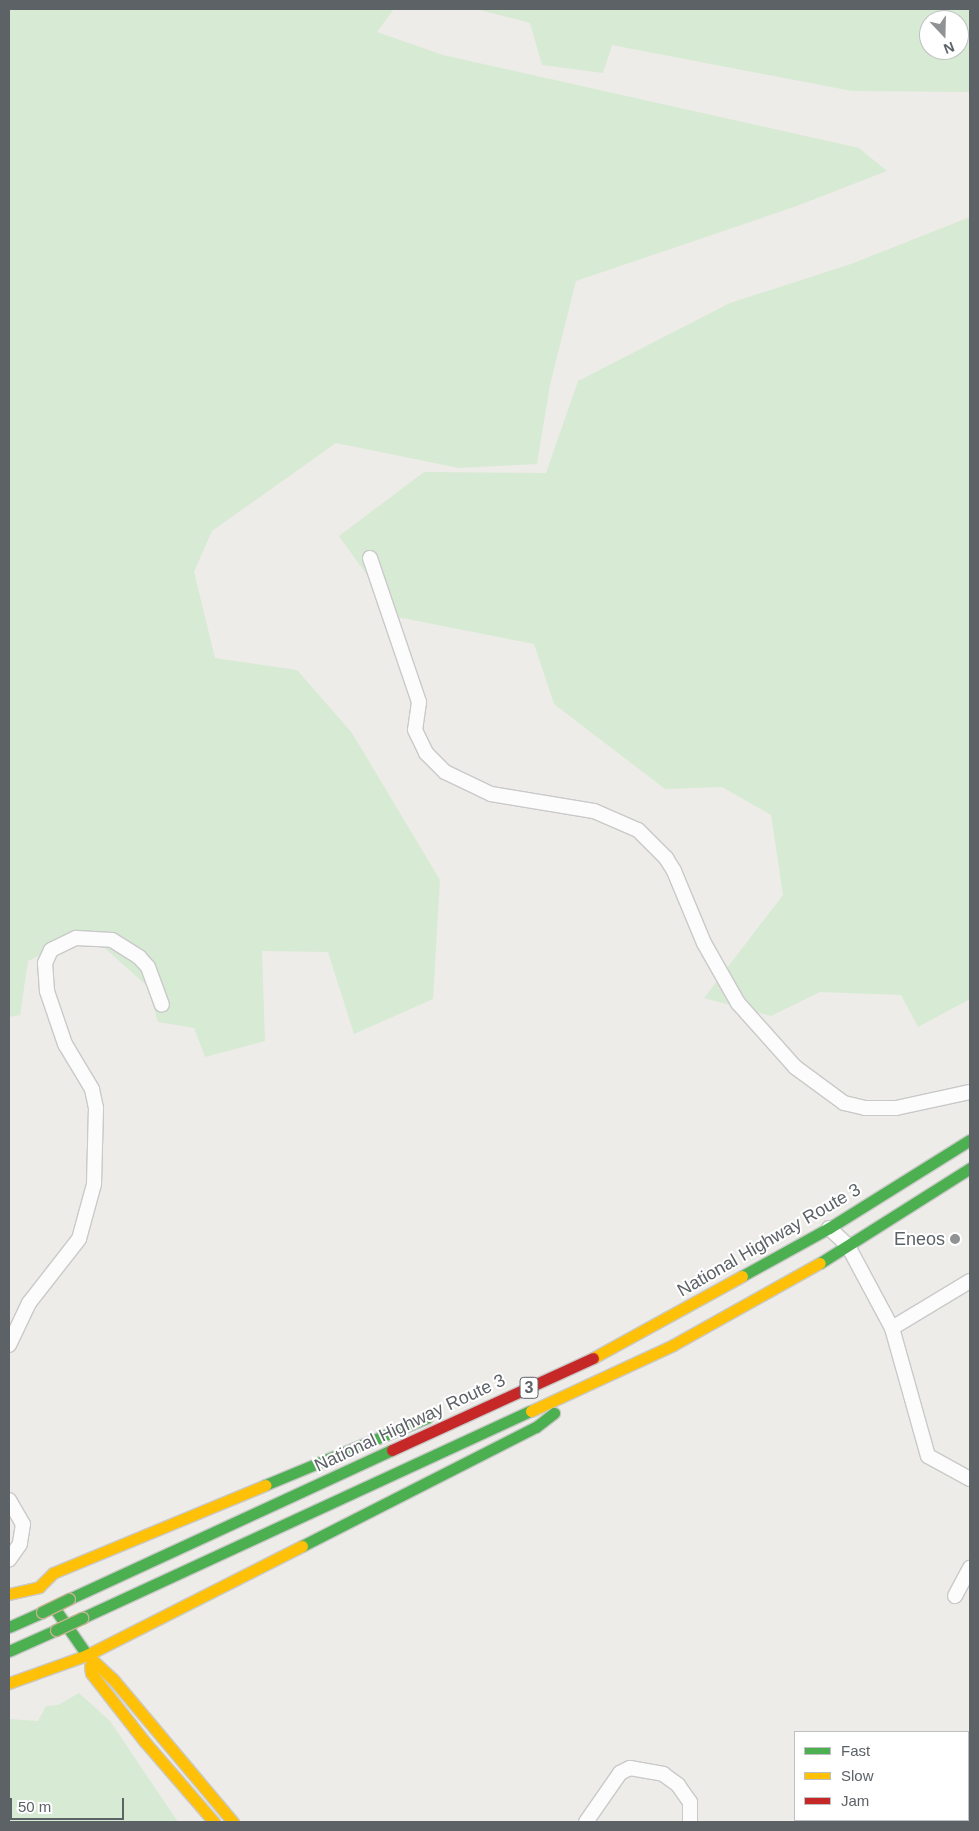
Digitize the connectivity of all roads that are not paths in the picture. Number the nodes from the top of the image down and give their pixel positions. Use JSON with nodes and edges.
{"nodes":[{"id":1,"x":370,"y":558,"type":"dead end"},
{"id":2,"x":162,"y":1005,"type":"dead end"},
{"id":3,"x":970,"y":1092,"type":"edge"},
{"id":4,"x":970,"y":1140,"type":"edge"},
{"id":5,"x":970,"y":1168,"type":"edge"},
{"id":6,"x":829,"y":1228,"type":"junction"},
{"id":7,"x":848,"y":1246,"type":"junction"},
{"id":8,"x":970,"y":1281,"type":"edge"},
{"id":9,"x":892,"y":1328,"type":"junction"},
{"id":10,"x":9,"y":1345,"type":"edge"},
{"id":11,"x":595,"y":1357,"type":"junction"},
{"id":12,"x":606,"y":1375,"type":"junction"},
{"id":13,"x":479,"y":1396,"type":"dead end"},
{"id":14,"x":443,"y":1411,"type":"dead end"},
{"id":15,"x":970,"y":1479,"type":"edge"},
{"id":16,"x":9,"y":1500,"type":"edge"},
{"id":17,"x":9,"y":1560,"type":"edge"},
{"id":18,"x":970,"y":1568,"type":"edge"},
{"id":19,"x":39,"y":1587,"type":"junction"},
{"id":20,"x":9,"y":1594,"type":"edge"},
{"id":21,"x":955,"y":1596,"type":"dead end"},
{"id":22,"x":9,"y":1627,"type":"edge"},
{"id":23,"x":9,"y":1652,"type":"edge"},
{"id":24,"x":88,"y":1655,"type":"junction"},
{"id":25,"x":9,"y":1683,"type":"edge"},
{"id":26,"x":214,"y":1822,"type":"edge"},
{"id":27,"x":233,"y":1822,"type":"edge"},
{"id":28,"x":586,"y":1822,"type":"edge"},
{"id":29,"x":690,"y":1822,"type":"edge"}],
"edges":[{"from":1,"to":3,"type":"street"},
{"from":2,"to":10,"type":"street"},
{"from":4,"to":6,"type":"main road","name":"National Highway Route 3","number":"3"},
{"from":5,"to":7,"type":"main road","number":"3"},
{"from":6,"to":7,"type":"street"},
{"from":6,"to":11,"type":"main road","name":"National Highway Route 3","number":"3"},
{"from":7,"to":9,"type":"street"},
{"from":7,"to":12,"type":"main road","number":"3"},
{"from":8,"to":9,"type":"street"},
{"from":9,"to":15,"type":"street"},
{"from":11,"to":13,"type":"main road"},
{"from":11,"to":22,"type":"main road","name":"National Highway Route 3","number":"3","bridge":true},
{"from":12,"to":23,"type":"main road","number":"3","bridge":true},
{"from":12,"to":24,"type":"main road"},
{"from":14,"to":19,"type":"main road"},
{"from":16,"to":17,"type":"street"},
{"from":18,"to":21,"type":"street"},
{"from":19,"to":20,"type":"main road"},
{"from":19,"to":24,"type":"main road"},
{"from":24,"to":25,"type":"main road"},
{"from":24,"to":26,"type":"main road"},
{"from":24,"to":27,"type":"main road"},
{"from":28,"to":29,"type":"street"}]}
